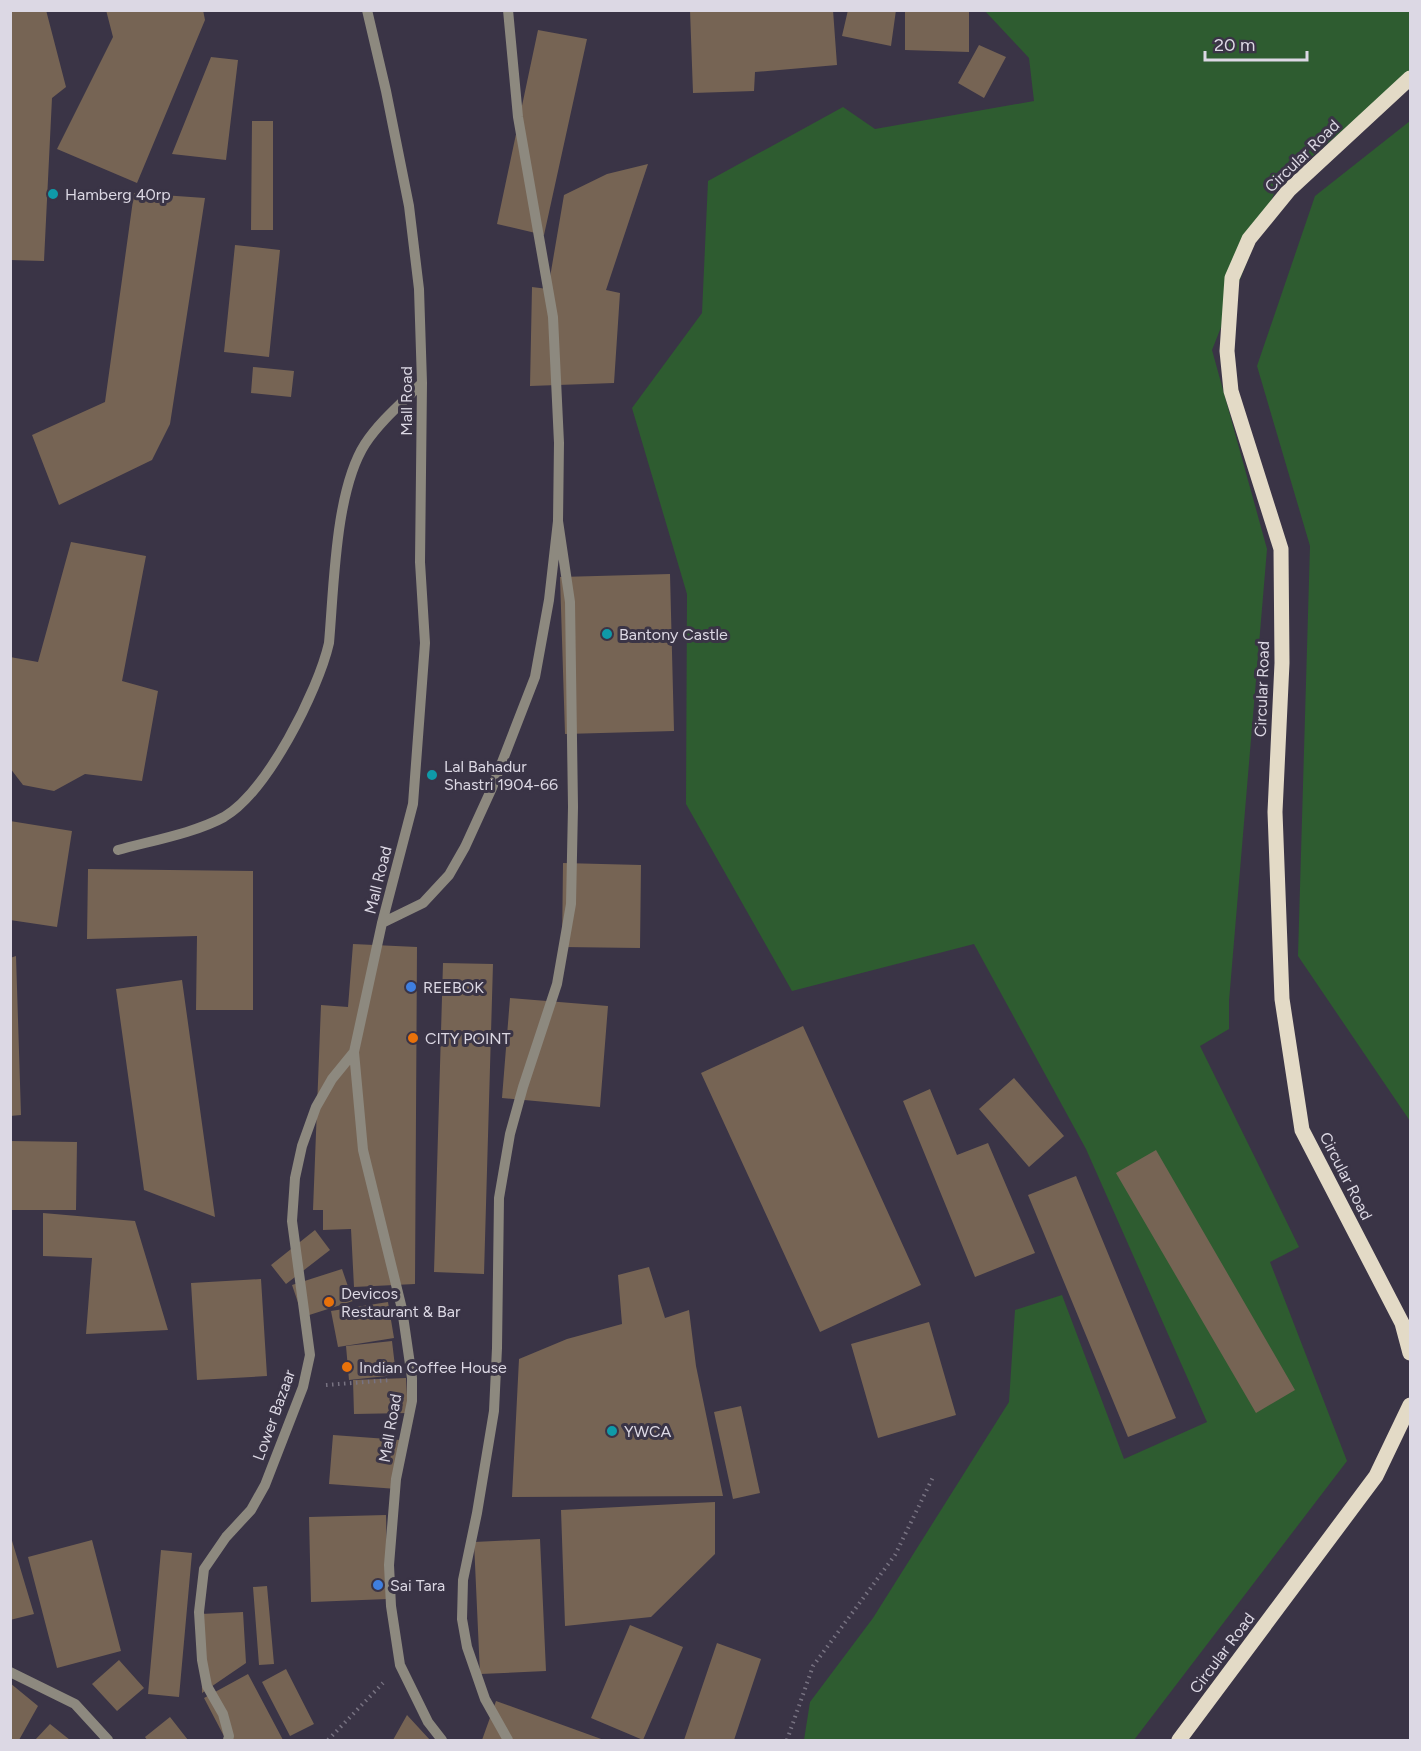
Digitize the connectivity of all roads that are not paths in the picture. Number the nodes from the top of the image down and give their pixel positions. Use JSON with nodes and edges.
{"nodes":[{"id":1,"x":367,"y":10,"type":"edge"},
{"id":2,"x":508,"y":10,"type":"edge"},
{"id":3,"x":1410,"y":78,"type":"edge"},
{"id":4,"x":422,"y":383,"type":"junction"},
{"id":5,"x":558,"y":521,"type":"junction"},
{"id":6,"x":118,"y":850,"type":"dead end"},
{"id":7,"x":382,"y":923,"type":"junction"},
{"id":8,"x":354,"y":1052,"type":"junction"},
{"id":9,"x":1410,"y":1353,"type":"edge"},
{"id":10,"x":1410,"y":1405,"type":"edge"},
{"id":11,"x":10,"y":1672,"type":"edge"},
{"id":12,"x":108,"y":1740,"type":"edge"},
{"id":13,"x":228,"y":1740,"type":"edge"},
{"id":14,"x":442,"y":1740,"type":"edge"},
{"id":15,"x":507,"y":1740,"type":"edge"},
{"id":16,"x":1179,"y":1740,"type":"edge"}],
"edges":[{"from":1,"to":4,"type":"street","name":"Mall Road"},
{"from":2,"to":5,"type":"street"},
{"from":3,"to":9,"type":"main road","name":"Circular Road"},
{"from":4,"to":6,"type":"street"},
{"from":4,"to":7,"type":"street","name":"Mall Road"},
{"from":5,"to":7,"type":"street"},
{"from":5,"to":15,"type":"street"},
{"from":7,"to":8,"type":"street","name":"Mall Road"},
{"from":8,"to":13,"type":"street","name":"Lower Bazaar"},
{"from":8,"to":14,"type":"street","name":"Mall Road"},
{"from":10,"to":16,"type":"main road","name":"Circular Road"},
{"from":11,"to":12,"type":"street"}]}
